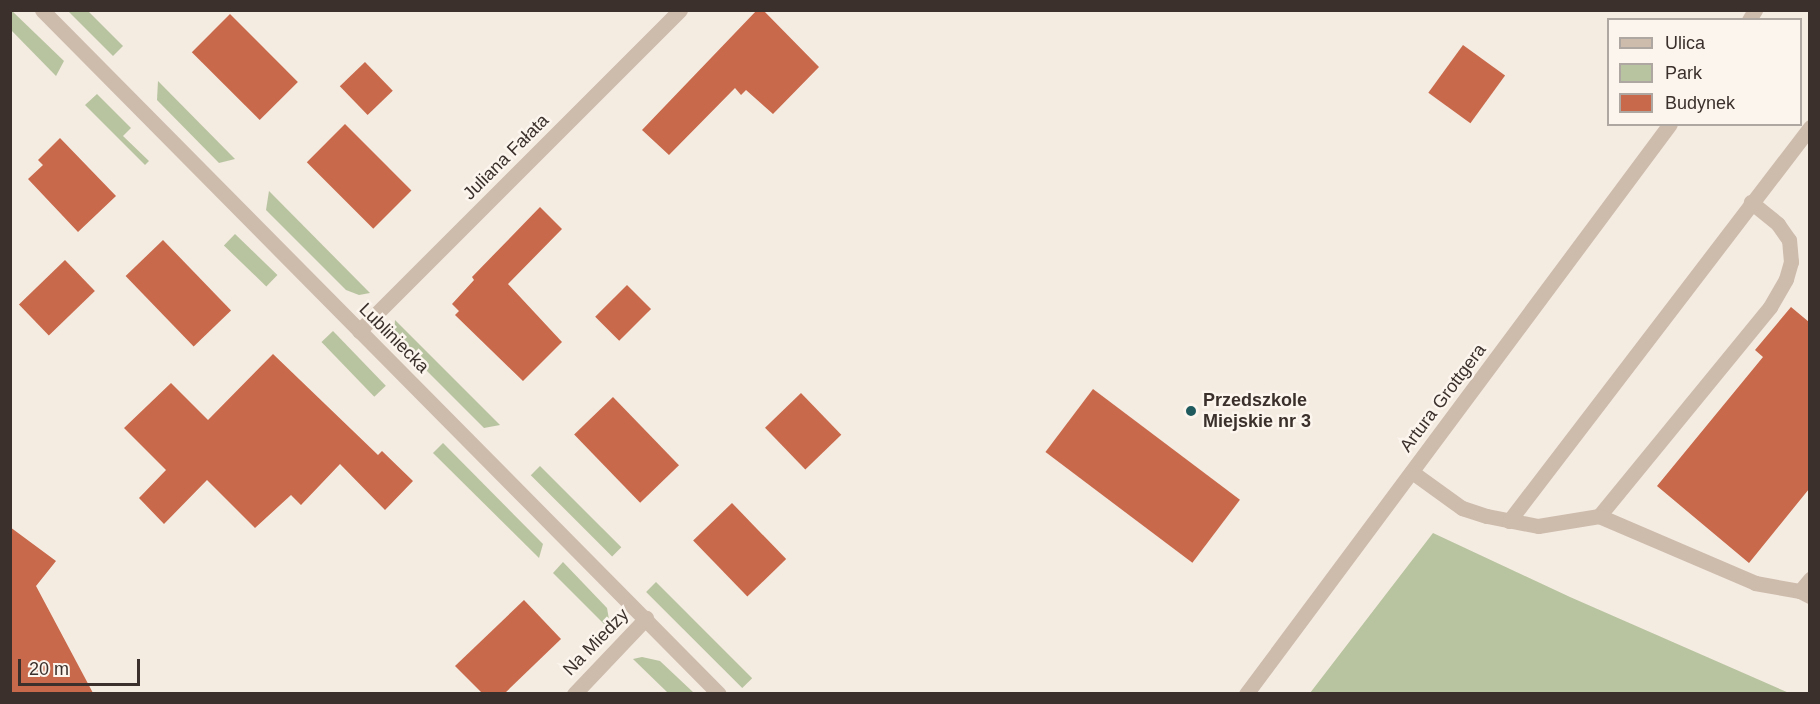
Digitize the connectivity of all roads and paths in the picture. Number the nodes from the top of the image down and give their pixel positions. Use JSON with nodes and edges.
{"nodes":[{"id":1,"x":42,"y":10,"type":"edge"},
{"id":2,"x":681,"y":10,"type":"edge"},
{"id":3,"x":1670,"y":126,"type":"edge"},
{"id":4,"x":1809,"y":127,"type":"edge"},
{"id":5,"x":1751,"y":202,"type":"junction"},
{"id":6,"x":359,"y":331,"type":"junction"},
{"id":7,"x":1412,"y":472,"type":"junction"},
{"id":8,"x":1599,"y":516,"type":"junction"},
{"id":9,"x":1509,"y":520,"type":"junction"},
{"id":10,"x":1806,"y":589,"type":"edge"},
{"id":11,"x":646,"y":618,"type":"junction"},
{"id":12,"x":574,"y":693,"type":"edge"},
{"id":13,"x":719,"y":693,"type":"edge"},
{"id":14,"x":1246,"y":693,"type":"edge"}],
"edges":[{"from":1,"to":6,"type":"street","name":"Lubliniecka"},
{"from":2,"to":6,"type":"street","name":"Juliana Fałata"},
{"from":3,"to":7,"type":"street","name":"Artura Grottgera"},
{"from":4,"to":5,"type":"street"},
{"from":5,"to":8,"type":"street"},
{"from":5,"to":9,"type":"street"},
{"from":6,"to":11,"type":"street","name":"Lubliniecka"},
{"from":7,"to":9,"type":"street"},
{"from":7,"to":14,"type":"street","name":"Artura Grottgera"},
{"from":8,"to":9,"type":"street"},
{"from":8,"to":10,"type":"street"},
{"from":11,"to":12,"type":"street","name":"Na Miedzy"},
{"from":11,"to":13,"type":"street","name":"Lubliniecka"}]}
